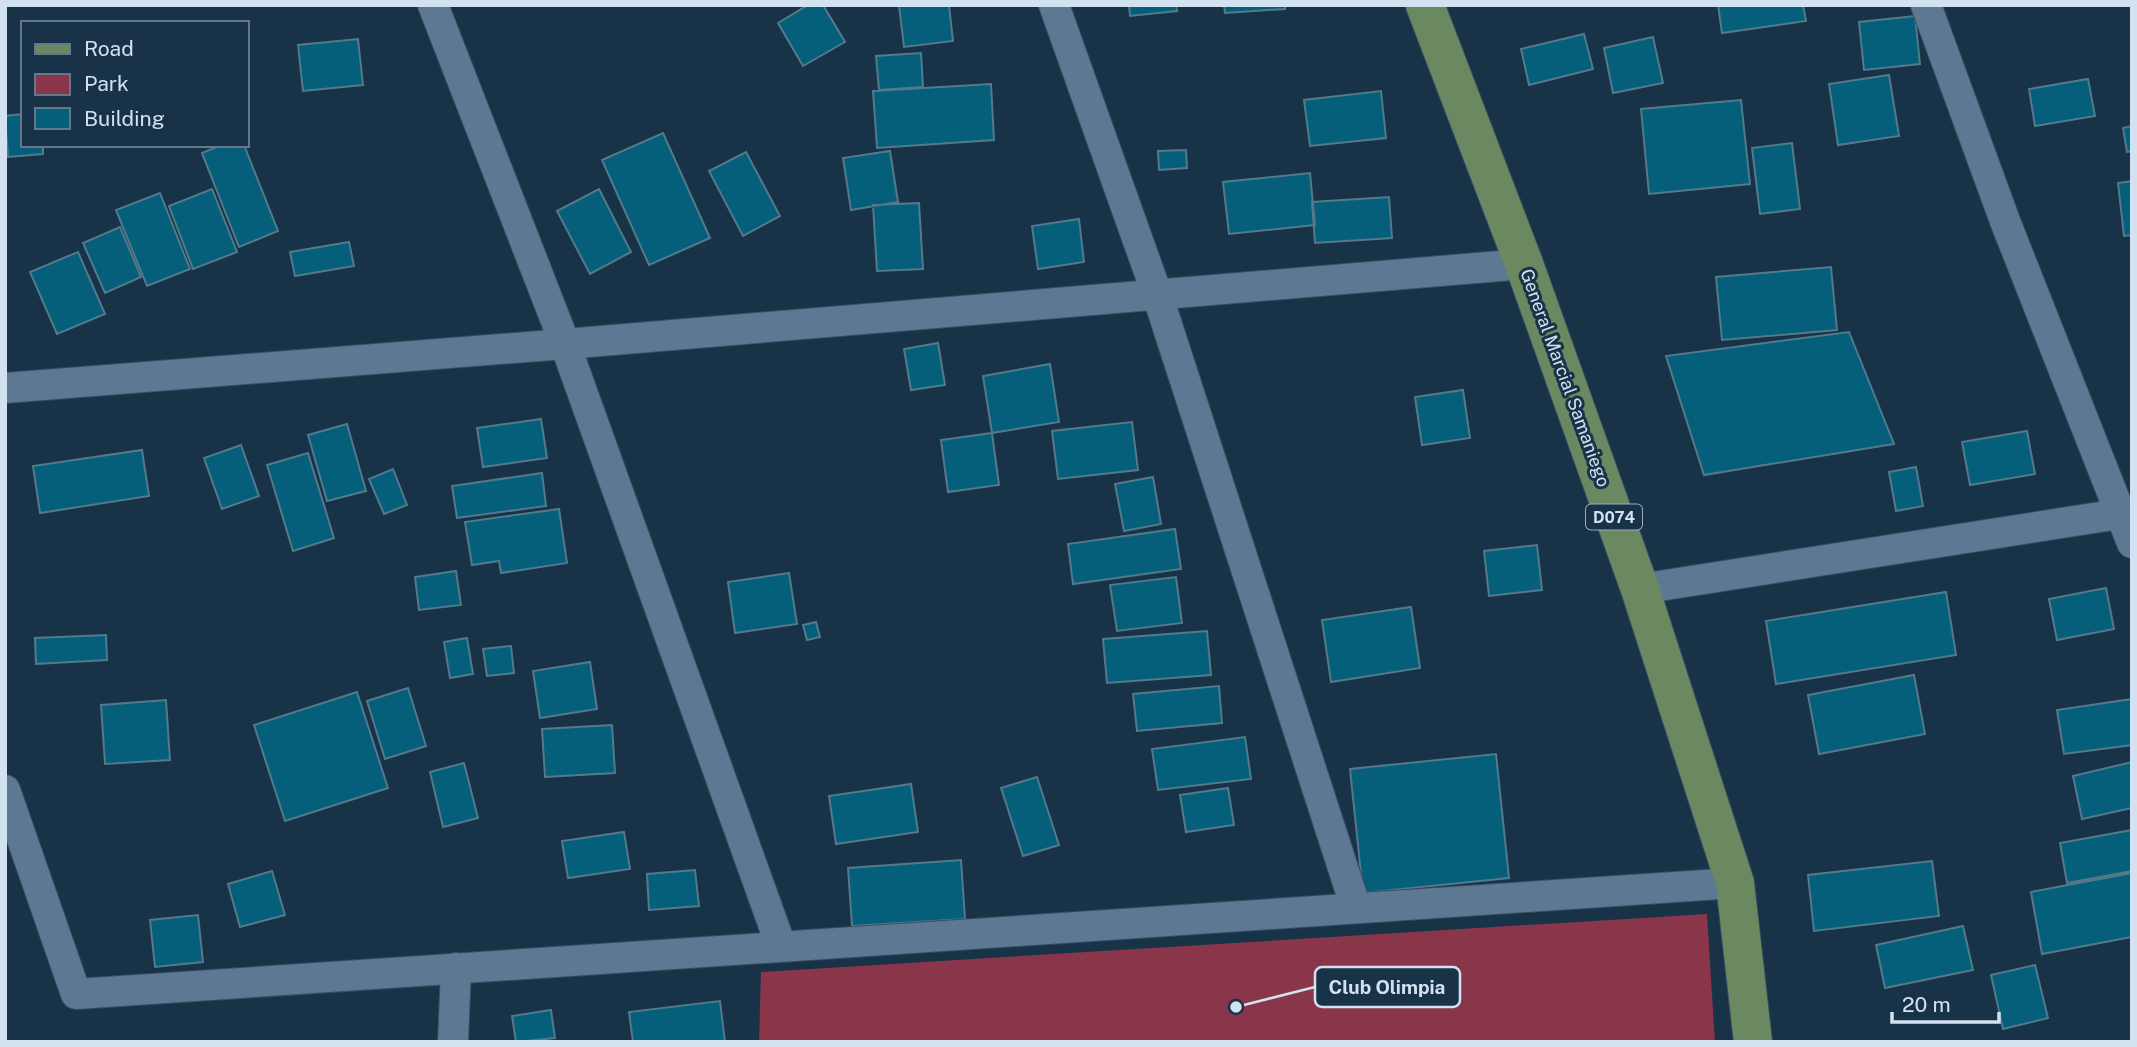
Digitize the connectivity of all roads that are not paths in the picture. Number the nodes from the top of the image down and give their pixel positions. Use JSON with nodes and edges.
{"nodes":[{"id":1,"x":433,"y":5,"type":"edge"},
{"id":2,"x":1054,"y":5,"type":"edge"},
{"id":3,"x":1425,"y":5,"type":"edge"},
{"id":4,"x":1926,"y":5,"type":"edge"},
{"id":5,"x":1524,"y":264,"type":"junction"},
{"id":6,"x":1157,"y":294,"type":"junction"},
{"id":7,"x":565,"y":344,"type":"junction"},
{"id":8,"x":5,"y":388,"type":"edge"},
{"id":9,"x":2126,"y":512,"type":"edge"},
{"id":10,"x":2132,"y":543,"type":"edge"},
{"id":11,"x":1640,"y":589,"type":"junction"},
{"id":12,"x":5,"y":790,"type":"edge"},
{"id":13,"x":1735,"y":883,"type":"junction"},
{"id":14,"x":1356,"y":908,"type":"junction"},
{"id":15,"x":780,"y":946,"type":"junction"},
{"id":16,"x":456,"y":968,"type":"junction"},
{"id":17,"x":453,"y":1042,"type":"edge"},
{"id":18,"x":1753,"y":1042,"type":"edge"}],
"edges":[{"from":1,"to":7,"type":"street"},
{"from":2,"to":6,"type":"street"},
{"from":3,"to":5,"type":"main road","name":"General Marcial Samaniego","number":"D074"},
{"from":4,"to":9,"type":"street"},
{"from":5,"to":6,"type":"street"},
{"from":5,"to":11,"type":"main road","name":"General Marcial Samaniego","number":"D074"},
{"from":6,"to":7,"type":"street"},
{"from":6,"to":14,"type":"street"},
{"from":7,"to":8,"type":"street"},
{"from":7,"to":15,"type":"street"},
{"from":9,"to":10,"type":"street"},
{"from":9,"to":11,"type":"street"},
{"from":11,"to":13,"type":"main road","name":"General Marcial Samaniego","number":"D074"},
{"from":12,"to":16,"type":"street"},
{"from":13,"to":14,"type":"street"},
{"from":13,"to":18,"type":"main road","name":"General Marcial Samaniego","number":"D074"},
{"from":14,"to":15,"type":"street"},
{"from":15,"to":16,"type":"street"},
{"from":16,"to":17,"type":"street"}]}
